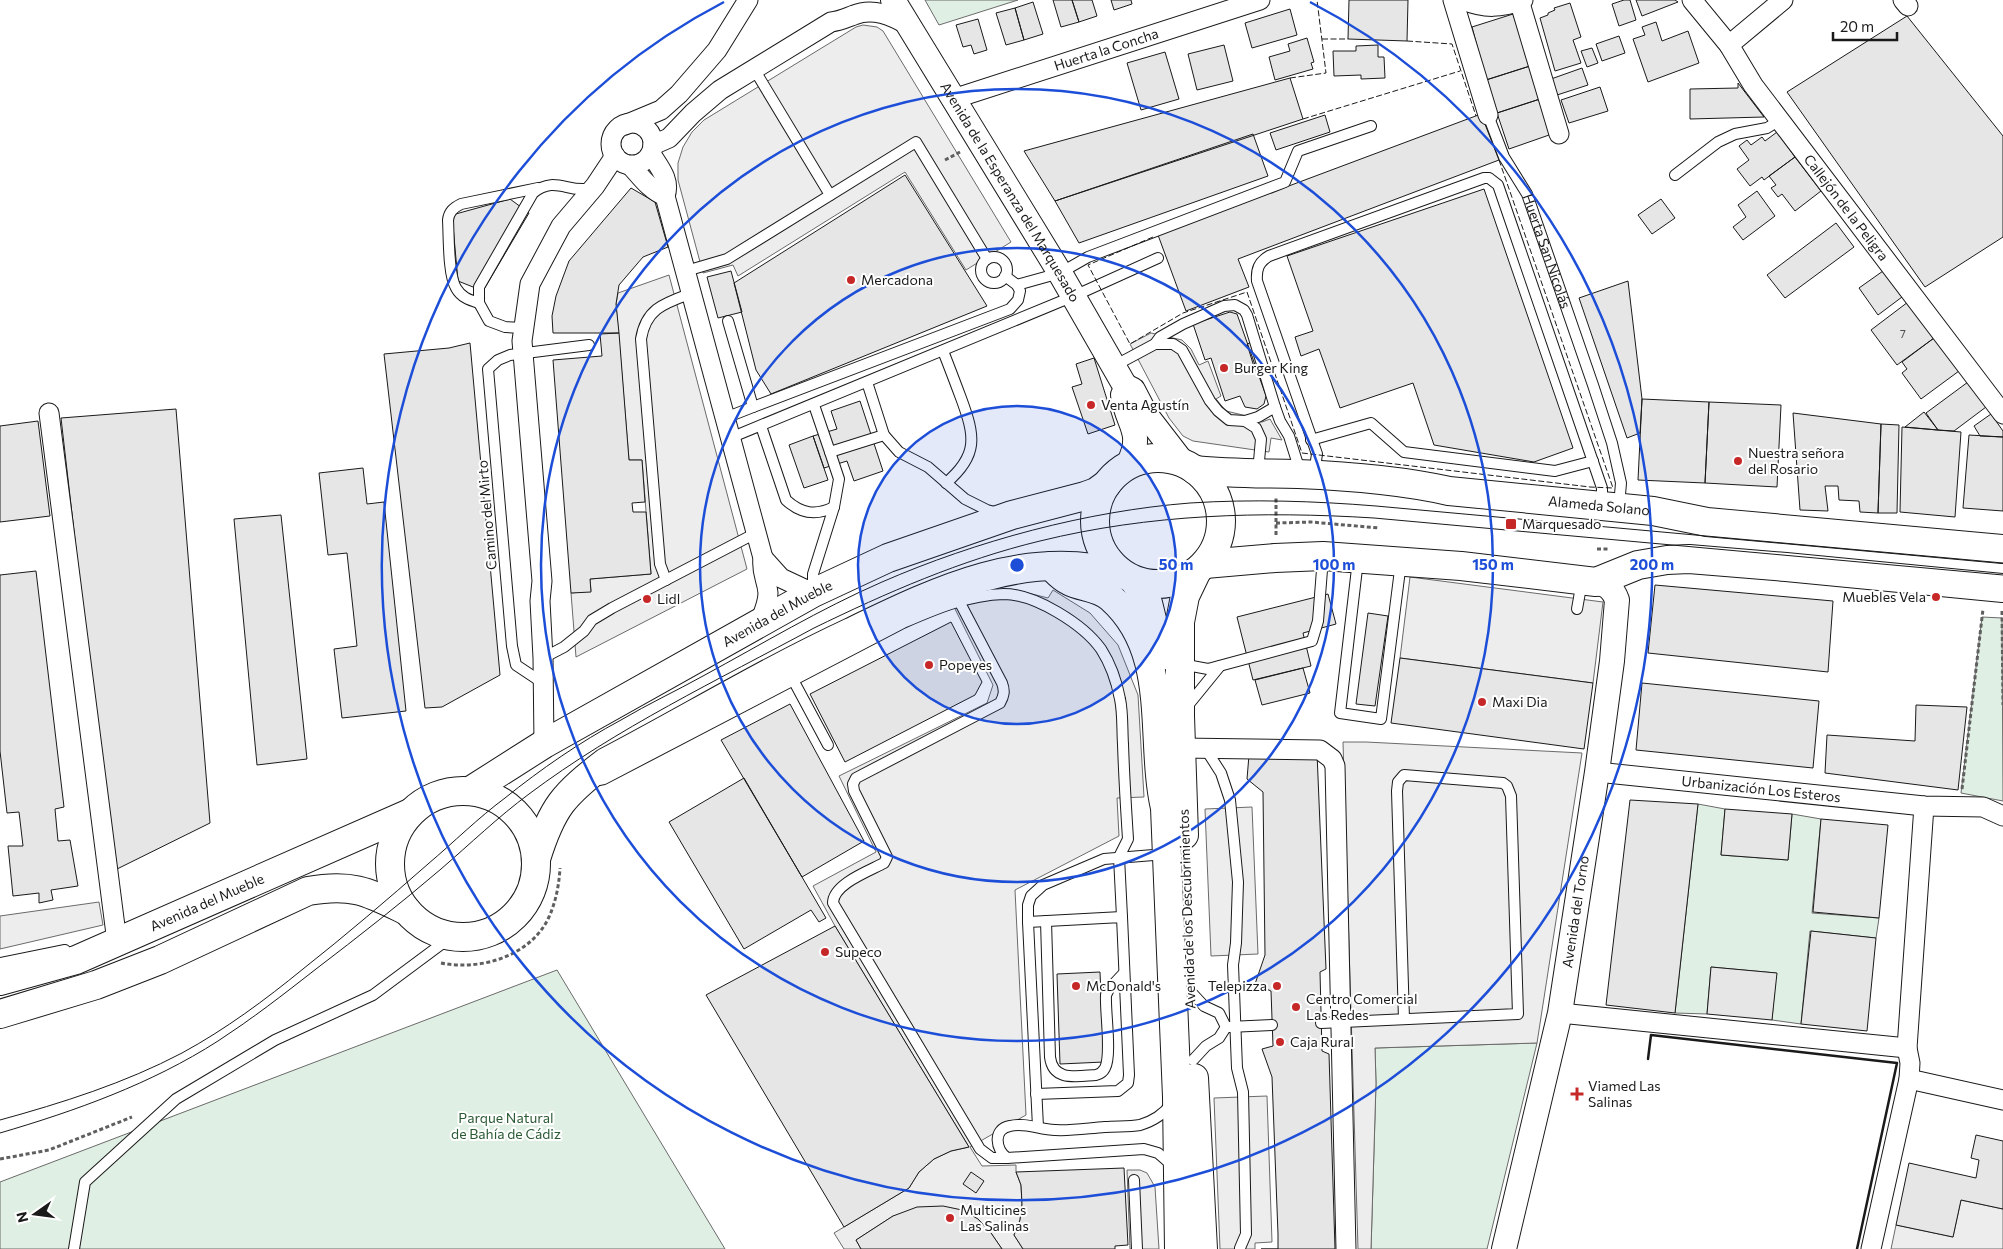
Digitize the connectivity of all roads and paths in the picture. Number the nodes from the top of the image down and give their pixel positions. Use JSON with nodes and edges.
{"nodes":[{"id":1,"x":748,"y":0,"type":"edge"},
{"id":2,"x":855,"y":0,"type":"edge"},
{"id":3,"x":893,"y":0,"type":"edge"},
{"id":4,"x":1260,"y":0,"type":"edge"},
{"id":5,"x":1453,"y":0,"type":"edge"},
{"id":6,"x":1463,"y":0,"type":"edge"},
{"id":7,"x":1520,"y":0,"type":"edge"},
{"id":8,"x":1692,"y":0,"type":"edge"},
{"id":9,"x":1783,"y":0,"type":"edge"},
{"id":10,"x":831,"y":22,"type":"junction"},
{"id":11,"x":908,"y":25,"type":"junction"},
{"id":12,"x":1728,"y":45,"type":"junction"},
{"id":13,"x":754,"y":69,"type":"junction"},
{"id":14,"x":720,"y":90,"type":"junction"},
{"id":15,"x":953,"y":99,"type":"junction"},
{"id":16,"x":661,"y":110,"type":"junction"},
{"id":17,"x":1488,"y":115,"type":"joint"},
{"id":18,"x":1780,"y":120,"type":"junction"},
{"id":19,"x":625,"y":125,"type":"junction"},
{"id":20,"x":1371,"y":126,"type":"dead end"},
{"id":21,"x":1559,"y":134,"type":"dead end"},
{"id":22,"x":980,"y":142,"type":"junction"},
{"id":23,"x":652,"y":150,"type":"junction"},
{"id":24,"x":615,"y":156,"type":"junction"},
{"id":25,"x":631,"y":166,"type":"junction"},
{"id":26,"x":931,"y":168,"type":"junction"},
{"id":27,"x":1675,"y":175,"type":"dead end"},
{"id":28,"x":595,"y":186,"type":"junction"},
{"id":29,"x":539,"y":188,"type":"junction"},
{"id":30,"x":830,"y":195,"type":"junction"},
{"id":31,"x":665,"y":196,"type":"junction"},
{"id":32,"x":1158,"y":258,"type":"dead end"},
{"id":33,"x":987,"y":259,"type":"junction"},
{"id":34,"x":686,"y":271,"type":"junction"},
{"id":35,"x":1060,"y":273,"type":"junction"},
{"id":36,"x":1005,"y":276,"type":"junction"},
{"id":37,"x":1017,"y":285,"type":"junction"},
{"id":38,"x":692,"y":293,"type":"junction"},
{"id":39,"x":1074,"y":296,"type":"junction"},
{"id":40,"x":479,"y":302,"type":"junction"},
{"id":41,"x":728,"y":321,"type":"dead end"},
{"id":42,"x":524,"y":328,"type":"junction"},
{"id":43,"x":1155,"y":344,"type":"junction"},
{"id":44,"x":589,"y":346,"type":"dead end"},
{"id":45,"x":943,"y":351,"type":"junction"},
{"id":46,"x":523,"y":353,"type":"junction"},
{"id":47,"x":1120,"y":376,"type":"junction"},
{"id":48,"x":867,"y":382,"type":"junction"},
{"id":49,"x":814,"y":405,"type":"junction"},
{"id":50,"x":1275,"y":407,"type":"junction"},
{"id":51,"x":753,"y":408,"type":"junction"},
{"id":52,"x":49,"y":413,"type":"dead end"},
{"id":53,"x":2003,"y":414,"type":"edge"},
{"id":54,"x":725,"y":418,"type":"junction"},
{"id":55,"x":1245,"y":422,"type":"junction"},
{"id":56,"x":762,"y":426,"type":"junction"},
{"id":57,"x":884,"y":435,"type":"junction"},
{"id":58,"x":730,"y":438,"type":"junction"},
{"id":59,"x":1311,"y":440,"type":"junction"},
{"id":60,"x":830,"y":452,"type":"junction"},
{"id":61,"x":1593,"y":461,"type":"junction"},
{"id":62,"x":1128,"y":465,"type":"junction"},
{"id":63,"x":1189,"y":466,"type":"junction"},
{"id":64,"x":1287,"y":474,"type":"junction"},
{"id":65,"x":946,"y":483,"type":"junction"},
{"id":66,"x":1107,"y":484,"type":"junction"},
{"id":67,"x":1611,"y":507,"type":"junction"},
{"id":68,"x":834,"y":508,"type":"junction"},
{"id":69,"x":1012,"y":516,"type":"junction"},
{"id":70,"x":1797,"y":520,"type":"dead end"},
{"id":71,"x":1276,"y":523,"type":"junction"},
{"id":72,"x":1379,"y":528,"type":"dead end"},
{"id":73,"x":756,"y":533,"type":"junction"},
{"id":74,"x":1844,"y":535,"type":"junction"},
{"id":75,"x":2003,"y":549,"type":"edge"},
{"id":76,"x":1323,"y":556,"type":"junction"},
{"id":77,"x":763,"y":558,"type":"junction"},
{"id":78,"x":1276,"y":558,"type":"junction"},
{"id":79,"x":1358,"y":559,"type":"junction"},
{"id":80,"x":1401,"y":562,"type":"junction"},
{"id":81,"x":1051,"y":566,"type":"junction"},
{"id":82,"x":1201,"y":568,"type":"junction"},
{"id":83,"x":1128,"y":577,"type":"junction"},
{"id":84,"x":666,"y":580,"type":"junction"},
{"id":85,"x":1589,"y":581,"type":"junction"},
{"id":86,"x":1997,"y":587,"type":"edge"},
{"id":87,"x":813,"y":593,"type":"junction"},
{"id":88,"x":959,"y":601,"type":"junction"},
{"id":89,"x":1577,"y":609,"type":"dead end"},
{"id":90,"x":759,"y":624,"type":"junction"},
{"id":91,"x":543,"y":658,"type":"junction"},
{"id":92,"x":1180,"y":664,"type":"junction"},
{"id":93,"x":1220,"y":666,"type":"junction"},
{"id":94,"x":789,"y":672,"type":"junction"},
{"id":95,"x":543,"y":683,"type":"junction"},
{"id":96,"x":2003,"y":705,"type":"edge"},
{"id":97,"x":1180,"y":716,"type":"junction"},
{"id":98,"x":544,"y":744,"type":"junction"},
{"id":99,"x":828,"y":745,"type":"dead end"},
{"id":100,"x":1193,"y":748,"type":"junction"},
{"id":101,"x":1597,"y":772,"type":"junction"},
{"id":102,"x":470,"y":791,"type":"junction"},
{"id":103,"x":1924,"y":806,"type":"junction"},
{"id":104,"x":1959,"y":807,"type":"junction"},
{"id":105,"x":1165,"y":808,"type":"junction"},
{"id":106,"x":410,"y":813,"type":"junction"},
{"id":107,"x":2003,"y":816,"type":"edge"},
{"id":108,"x":1167,"y":854,"type":"junction"},
{"id":109,"x":1119,"y":857,"type":"junction"},
{"id":110,"x":548,"y":862,"type":"junction"},
{"id":111,"x":407,"y":911,"type":"junction"},
{"id":112,"x":1122,"y":917,"type":"junction"},
{"id":113,"x":1046,"y":921,"type":"junction"},
{"id":114,"x":1028,"y":922,"type":"junction"},
{"id":115,"x":450,"y":937,"type":"junction"},
{"id":116,"x":116,"y":942,"type":"junction"},
{"id":117,"x":421,"y":960,"type":"junction"},
{"id":118,"x":0,"y":962,"type":"edge"},
{"id":119,"x":1124,"y":973,"type":"junction"},
{"id":120,"x":0,"y":981,"type":"edge"},
{"id":121,"x":1191,"y":992,"type":"junction"},
{"id":122,"x":0,"y":1014,"type":"edge"},
{"id":123,"x":1560,"y":1014,"type":"junction"},
{"id":124,"x":1404,"y":1019,"type":"junction"},
{"id":125,"x":1342,"y":1022,"type":"junction"},
{"id":126,"x":1321,"y":1023,"type":"dead end"},
{"id":127,"x":1272,"y":1025,"type":"dead end"},
{"id":128,"x":1231,"y":1027,"type":"junction"},
{"id":129,"x":1907,"y":1048,"type":"junction"},
{"id":130,"x":1193,"y":1060,"type":"junction"},
{"id":131,"x":1909,"y":1079,"type":"junction"},
{"id":132,"x":1036,"y":1094,"type":"junction"},
{"id":133,"x":1176,"y":1097,"type":"junction"},
{"id":134,"x":2003,"y":1100,"type":"edge"},
{"id":135,"x":140,"y":1114,"type":"dead end"},
{"id":136,"x":1038,"y":1127,"type":"junction"},
{"id":137,"x":1007,"y":1158,"type":"junction"},
{"id":138,"x":0,"y":1159,"type":"edge"},
{"id":139,"x":1178,"y":1173,"type":"junction"},
{"id":140,"x":1134,"y":1180,"type":"dead end"},
{"id":141,"x":1240,"y":1248,"type":"edge"},
{"id":142,"x":74,"y":1249,"type":"edge"},
{"id":143,"x":1138,"y":1249,"type":"edge"},
{"id":144,"x":1179,"y":1249,"type":"edge"},
{"id":145,"x":1203,"y":1249,"type":"edge"},
{"id":146,"x":1346,"y":1249,"type":"edge"},
{"id":147,"x":1504,"y":1249,"type":"edge"},
{"id":148,"x":1871,"y":1249,"type":"edge"}],
"edges":[{"from":1,"to":16,"type":"street"},
{"from":2,"to":10,"type":"street"},
{"from":3,"to":11,"type":"street","name":"Avenida de la Esperanza del Marquesado"},
{"from":4,"to":15,"type":"street","name":"Huerta la Concha"},
{"from":5,"to":17,"type":"street","name":"Huerta San Nicolás"},
{"from":6,"to":7,"type":"street"},
{"from":7,"to":21,"type":"street"},
{"from":8,"to":12,"type":"street","name":"Callejón de la Peligra"},
{"from":9,"to":12,"type":"street"},
{"from":10,"to":11,"type":"street"},
{"from":10,"to":13,"type":"street"},
{"from":11,"to":15,"type":"street","name":"Avenida de la Esperanza del Marquesado"},
{"from":12,"to":18,"type":"street","name":"Callejón de la Peligra"},
{"from":13,"to":14,"type":"street"},
{"from":13,"to":30,"type":"lane"},
{"from":14,"to":16,"type":"street"},
{"from":14,"to":23,"type":"street"},
{"from":15,"to":22,"type":"street","name":"Avenida de la Esperanza del Marquesado"},
{"from":16,"to":19,"type":"street"},
{"from":17,"to":67,"type":"lane","name":"Huerta San Nicolás"},
{"from":18,"to":27,"type":"lane"},
{"from":18,"to":53,"type":"street","name":"Callejón de la Peligra"},
{"from":19,"to":23,"type":"street"},
{"from":19,"to":24,"type":"street"},
{"from":20,"to":35,"type":"lane"},
{"from":22,"to":26,"type":"path"},
{"from":22,"to":35,"type":"street","name":"Avenida de la Esperanza del Marquesado"},
{"from":23,"to":25,"type":"street"},
{"from":23,"to":31,"type":"street"},
{"from":24,"to":25,"type":"street"},
{"from":24,"to":28,"type":"street"},
{"from":25,"to":31,"type":"street"},
{"from":26,"to":30,"type":"lane"},
{"from":26,"to":33,"type":"lane"},
{"from":28,"to":29,"type":"lane"},
{"from":28,"to":42,"type":"street"},
{"from":29,"to":40,"type":"lane"},
{"from":29,"to":40,"type":"lane"},
{"from":30,"to":34,"type":"lane"},
{"from":31,"to":34,"type":"street"},
{"from":32,"to":39,"type":"lane"},
{"from":33,"to":36,"type":"lane"},
{"from":33,"to":36,"type":"lane"},
{"from":34,"to":38,"type":"street"},
{"from":35,"to":37,"type":"lane"},
{"from":35,"to":39,"type":"street","name":"Avenida de la Esperanza del Marquesado"},
{"from":36,"to":37,"type":"lane"},
{"from":37,"to":51,"type":"lane"},
{"from":38,"to":54,"type":"street"},
{"from":38,"to":84,"type":"lane"},
{"from":39,"to":45,"type":"lane"},
{"from":39,"to":47,"type":"street","name":"Avenida de la Esperanza del Marquesado"},
{"from":40,"to":42,"type":"lane"},
{"from":41,"to":51,"type":"lane"},
{"from":42,"to":46,"type":"street"},
{"from":43,"to":47,"type":"lane"},
{"from":43,"to":50,"type":"lane"},
{"from":43,"to":55,"type":"lane"},
{"from":44,"to":46,"type":"lane"},
{"from":45,"to":48,"type":"lane"},
{"from":45,"to":65,"type":"lane"},
{"from":46,"to":91,"type":"street"},
{"from":46,"to":95,"type":"lane","name":"Camino del Mirto"},
{"from":47,"to":62,"type":"street"},
{"from":47,"to":63,"type":"street"},
{"from":48,"to":49,"type":"lane"},
{"from":48,"to":57,"type":"lane"},
{"from":49,"to":56,"type":"lane"},
{"from":49,"to":60,"type":"lane"},
{"from":50,"to":55,"type":"lane"},
{"from":50,"to":64,"type":"lane"},
{"from":51,"to":54,"type":"lane"},
{"from":52,"to":116,"type":"street"},
{"from":54,"to":58,"type":"street"},
{"from":55,"to":64,"type":"lane"},
{"from":56,"to":58,"type":"lane"},
{"from":56,"to":68,"type":"lane"},
{"from":57,"to":60,"type":"lane"},
{"from":57,"to":65,"type":"lane"},
{"from":58,"to":73,"type":"street"},
{"from":59,"to":61,"type":"lane"},
{"from":59,"to":61,"type":"lane"},
{"from":59,"to":64,"type":"lane"},
{"from":60,"to":68,"type":"lane"},
{"from":61,"to":67,"type":"lane"},
{"from":62,"to":63,"type":"main road"},
{"from":62,"to":66,"type":"main road"},
{"from":63,"to":64,"type":"main road","name":"Alameda Solano"},
{"from":63,"to":82,"type":"main road"},
{"from":64,"to":67,"type":"main road","name":"Alameda Solano"},
{"from":64,"to":71,"type":"path"},
{"from":65,"to":69,"type":"lane"},
{"from":66,"to":69,"type":"main road","name":"Avenida del Mueble"},
{"from":66,"to":83,"type":"main road"},
{"from":67,"to":74,"type":"main road","name":"Alameda Solano"},
{"from":68,"to":87,"type":"lane"},
{"from":69,"to":87,"type":"main road","name":"Avenida del Mueble"},
{"from":70,"to":74,"type":"lane"},
{"from":71,"to":72,"type":"path"},
{"from":71,"to":78,"type":"path"},
{"from":73,"to":77,"type":"street"},
{"from":73,"to":84,"type":"lane"},
{"from":74,"to":75,"type":"main road","name":"Alameda Solano"},
{"from":76,"to":78,"type":"main road"},
{"from":76,"to":79,"type":"main road"},
{"from":76,"to":93,"type":"lane"},
{"from":77,"to":87,"type":"street"},
{"from":77,"to":90,"type":"street"},
{"from":78,"to":82,"type":"main road"},
{"from":79,"to":80,"type":"main road"},
{"from":79,"to":80,"type":"lane"},
{"from":80,"to":85,"type":"main road"},
{"from":81,"to":83,"type":"main road"},
{"from":81,"to":94,"type":"main road"},
{"from":81,"to":105,"type":"main road","name":"Avenida de los Descubrimientos"},
{"from":82,"to":83,"type":"main road"},
{"from":82,"to":92,"type":"main road","name":"Avenida de los Descubrimientos"},
{"from":83,"to":105,"type":"main road","name":"Avenida de los Descubrimientos"},
{"from":84,"to":91,"type":"lane"},
{"from":85,"to":86,"type":"main road"},
{"from":85,"to":89,"type":"lane"},
{"from":85,"to":101,"type":"street","name":"Avenida del Torno"},
{"from":86,"to":96,"type":"path"},
{"from":86,"to":104,"type":"path"},
{"from":87,"to":90,"type":"main road","name":"Avenida del Mueble"},
{"from":88,"to":94,"type":"lane"},
{"from":88,"to":109,"type":"lane"},
{"from":88,"to":137,"type":"lane"},
{"from":90,"to":98,"type":"main road","name":"Avenida del Mueble"},
{"from":91,"to":95,"type":"street"},
{"from":92,"to":93,"type":"lane"},
{"from":92,"to":97,"type":"main road","name":"Avenida de los Descubrimientos"},
{"from":93,"to":97,"type":"lane"},
{"from":94,"to":99,"type":"lane"},
{"from":94,"to":110,"type":"main road"},
{"from":95,"to":98,"type":"street"},
{"from":97,"to":100,"type":"main road","name":"Avenida de los Descubrimientos"},
{"from":98,"to":102,"type":"main road","name":"Avenida del Mueble"},
{"from":100,"to":121,"type":"main road","name":"Avenida de los Descubrimientos"},
{"from":100,"to":125,"type":"street"},
{"from":100,"to":128,"type":"lane"},
{"from":101,"to":103,"type":"street","name":"Urbanización Los Esteros"},
{"from":101,"to":123,"type":"street","name":"Avenida del Torno"},
{"from":102,"to":106,"type":"main road"},
{"from":102,"to":110,"type":"main road"},
{"from":103,"to":104,"type":"street","name":"Urbanización Los Esteros"},
{"from":103,"to":129,"type":"street"},
{"from":104,"to":107,"type":"street","name":"Urbanización Los Esteros"},
{"from":105,"to":108,"type":"main road","name":"Avenida de los Descubrimientos"},
{"from":106,"to":111,"type":"main road"},
{"from":106,"to":116,"type":"main road","name":"Avenida del Mueble"},
{"from":108,"to":109,"type":"lane"},
{"from":108,"to":133,"type":"main road","name":"Avenida de los Descubrimientos"},
{"from":109,"to":112,"type":"lane"},
{"from":109,"to":114,"type":"lane"},
{"from":110,"to":115,"type":"main road"},
{"from":110,"to":117,"type":"path"},
{"from":111,"to":115,"type":"main road"},
{"from":111,"to":122,"type":"main road"},
{"from":112,"to":113,"type":"lane"},
{"from":112,"to":119,"type":"lane"},
{"from":113,"to":114,"type":"lane"},
{"from":113,"to":119,"type":"lane"},
{"from":114,"to":132,"type":"lane"},
{"from":115,"to":117,"type":"lane"},
{"from":116,"to":118,"type":"lane"},
{"from":116,"to":120,"type":"main road","name":"Avenida del Mueble"},
{"from":117,"to":142,"type":"lane"},
{"from":119,"to":132,"type":"lane"},
{"from":121,"to":128,"type":"lane"},
{"from":121,"to":130,"type":"main road","name":"Avenida de los Descubrimientos"},
{"from":123,"to":129,"type":"street"},
{"from":123,"to":147,"type":"street","name":"Avenida del Torno"},
{"from":124,"to":124,"type":"lane"},
{"from":124,"to":125,"type":"lane"},
{"from":125,"to":126,"type":"lane"},
{"from":125,"to":146,"type":"street"},
{"from":127,"to":128,"type":"lane"},
{"from":128,"to":130,"type":"lane"},
{"from":128,"to":141,"type":"lane"},
{"from":129,"to":131,"type":"street"},
{"from":130,"to":145,"type":"main road","name":"Avenida de los Descubrimientos"},
{"from":131,"to":134,"type":"street"},
{"from":131,"to":148,"type":"street"},
{"from":132,"to":136,"type":"lane"},
{"from":133,"to":136,"type":"lane"},
{"from":133,"to":139,"type":"main road","name":"Avenida de los Descubrimientos"},
{"from":135,"to":138,"type":"path"},
{"from":136,"to":137,"type":"lane"},
{"from":137,"to":139,"type":"lane"},
{"from":139,"to":144,"type":"main road","name":"Avenida de los Descubrimientos"},
{"from":140,"to":143,"type":"lane"}]}
